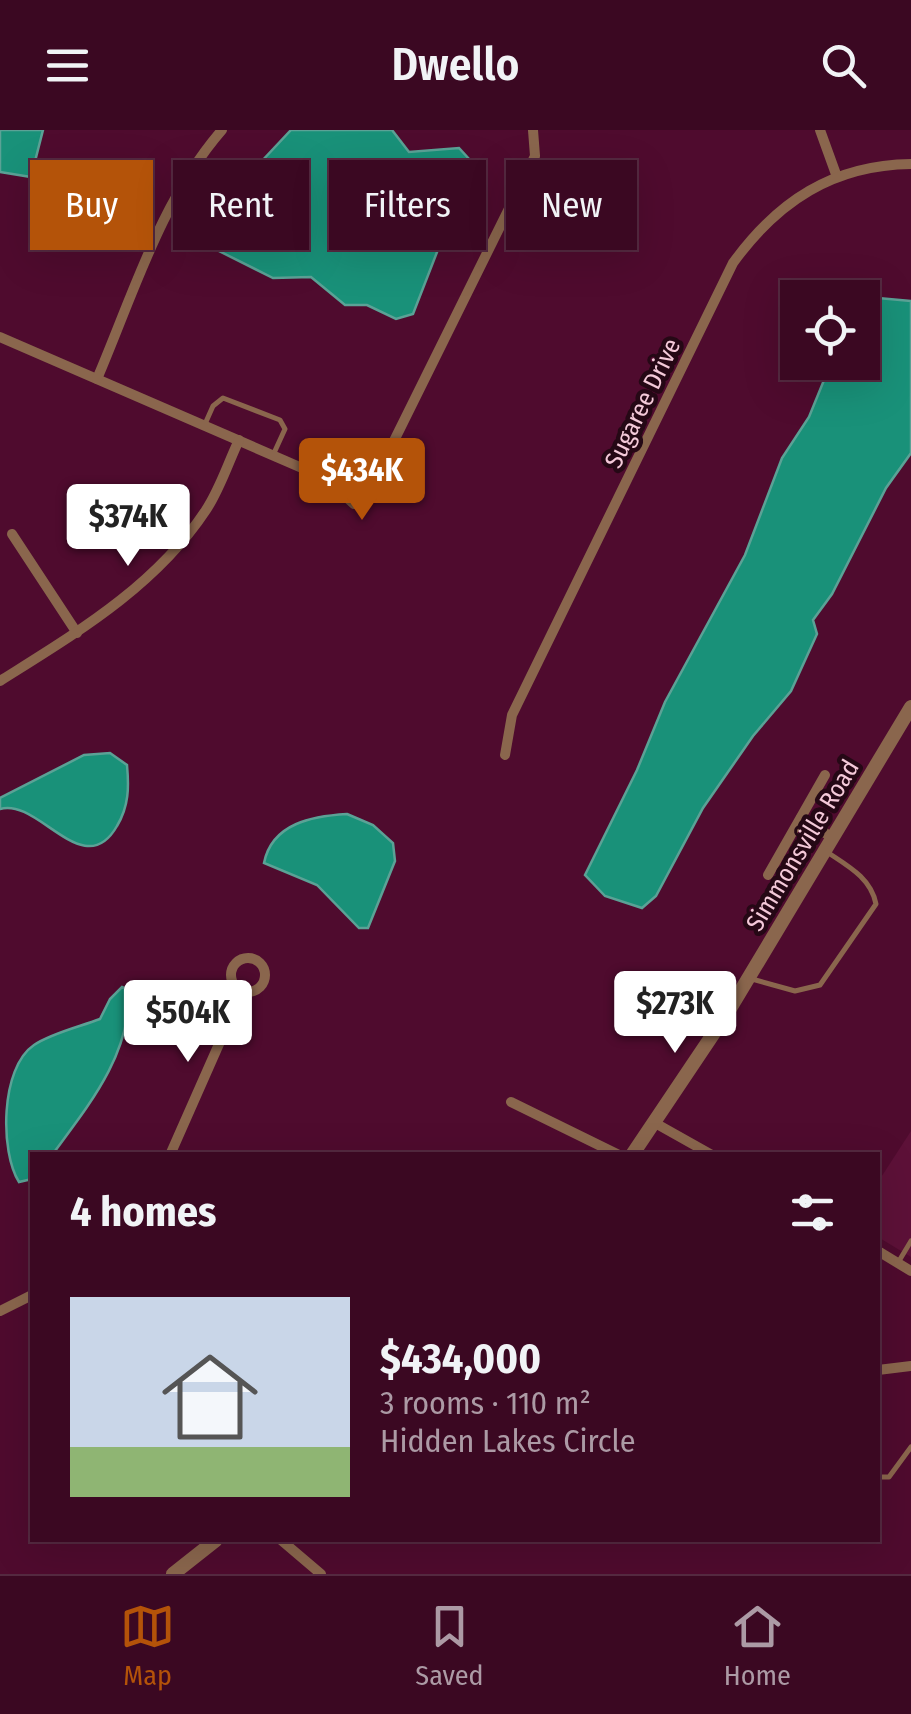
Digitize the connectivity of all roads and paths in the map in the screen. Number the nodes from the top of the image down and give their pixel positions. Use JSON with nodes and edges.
{"nodes":[{"id":1,"x":222,"y":130,"type":"edge"},
{"id":2,"x":820,"y":130,"type":"edge"},
{"id":3,"x":537,"y":131,"type":"edge"},
{"id":4,"x":911,"y":164,"type":"edge"},
{"id":5,"x":837,"y":177,"type":"junction"},
{"id":6,"x":0,"y":337,"type":"edge"},
{"id":7,"x":97,"y":380,"type":"junction"},
{"id":8,"x":205,"y":426,"type":"junction"},
{"id":9,"x":239,"y":440,"type":"junction"},
{"id":10,"x":273,"y":456,"type":"junction"},
{"id":11,"x":367,"y":475,"type":"junction"},
{"id":12,"x":341,"y":479,"type":"junction"},
{"id":13,"x":12,"y":534,"type":"dead end"},
{"id":14,"x":77,"y":633,"type":"junction"},
{"id":15,"x":0,"y":681,"type":"edge"},
{"id":16,"x":911,"y":707,"type":"edge"},
{"id":17,"x":505,"y":755,"type":"dead end"},
{"id":18,"x":825,"y":775,"type":"dead end"},
{"id":19,"x":801,"y":818,"type":"junction"},
{"id":20,"x":829,"y":844,"type":"junction"},
{"id":21,"x":768,"y":875,"type":"dead end"},
{"id":22,"x":749,"y":978,"type":"junction"},
{"id":23,"x":242,"y":992,"type":"dead end"},
{"id":24,"x":511,"y":1102,"type":"dead end"},
{"id":25,"x":655,"y":1123,"type":"junction"},
{"id":26,"x":171,"y":1152,"type":"edge"},
{"id":27,"x":613,"y":1152,"type":"edge"},
{"id":28,"x":634,"y":1152,"type":"edge"},
{"id":29,"x":707,"y":1152,"type":"edge"},
{"id":30,"x":911,"y":1241,"type":"edge"},
{"id":31,"x":880,"y":1253,"type":"edge"},
{"id":32,"x":898,"y":1263,"type":"junction"},
{"id":33,"x":911,"y":1272,"type":"edge"},
{"id":34,"x":30,"y":1296,"type":"edge"},
{"id":35,"x":0,"y":1311,"type":"edge"},
{"id":36,"x":911,"y":1366,"type":"edge"},
{"id":37,"x":880,"y":1370,"type":"edge"},
{"id":38,"x":911,"y":1448,"type":"edge"},
{"id":39,"x":880,"y":1477,"type":"edge"},
{"id":40,"x":214,"y":1542,"type":"edge"},
{"id":41,"x":282,"y":1542,"type":"edge"},
{"id":42,"x":174,"y":1574,"type":"edge"},
{"id":43,"x":321,"y":1574,"type":"edge"}],
"edges":[{"from":1,"to":7,"type":"street"},
{"from":2,"to":5,"type":"street"},
{"from":3,"to":11,"type":"street"},
{"from":4,"to":5,"type":"street","name":"Sugaree Drive"},
{"from":5,"to":17,"type":"street","name":"Sugaree Drive"},
{"from":6,"to":7,"type":"street"},
{"from":7,"to":8,"type":"street"},
{"from":8,"to":9,"type":"street"},
{"from":8,"to":10,"type":"lane"},
{"from":9,"to":10,"type":"street"},
{"from":9,"to":14,"type":"street"},
{"from":10,"to":12,"type":"street"},
{"from":11,"to":12,"type":"street"},
{"from":11,"to":12,"type":"street"},
{"from":13,"to":14,"type":"street"},
{"from":14,"to":15,"type":"street"},
{"from":16,"to":20,"type":"street","name":"Simmonsville Road"},
{"from":18,"to":19,"type":"street"},
{"from":19,"to":20,"type":"street"},
{"from":19,"to":21,"type":"street"},
{"from":20,"to":22,"type":"street","name":"Simmonsville Road"},
{"from":20,"to":22,"type":"lane"},
{"from":22,"to":25,"type":"street","name":"Simmonsville Road"},
{"from":23,"to":26,"type":"street"},
{"from":24,"to":27,"type":"street"},
{"from":25,"to":28,"type":"street","name":"Simmonsville Road"},
{"from":25,"to":29,"type":"street"},
{"from":30,"to":32,"type":"lane"},
{"from":31,"to":32,"type":"street"},
{"from":32,"to":33,"type":"street"},
{"from":34,"to":35,"type":"street"},
{"from":36,"to":37,"type":"street"},
{"from":38,"to":39,"type":"lane"},
{"from":40,"to":42,"type":"street"},
{"from":41,"to":43,"type":"street"}]}
